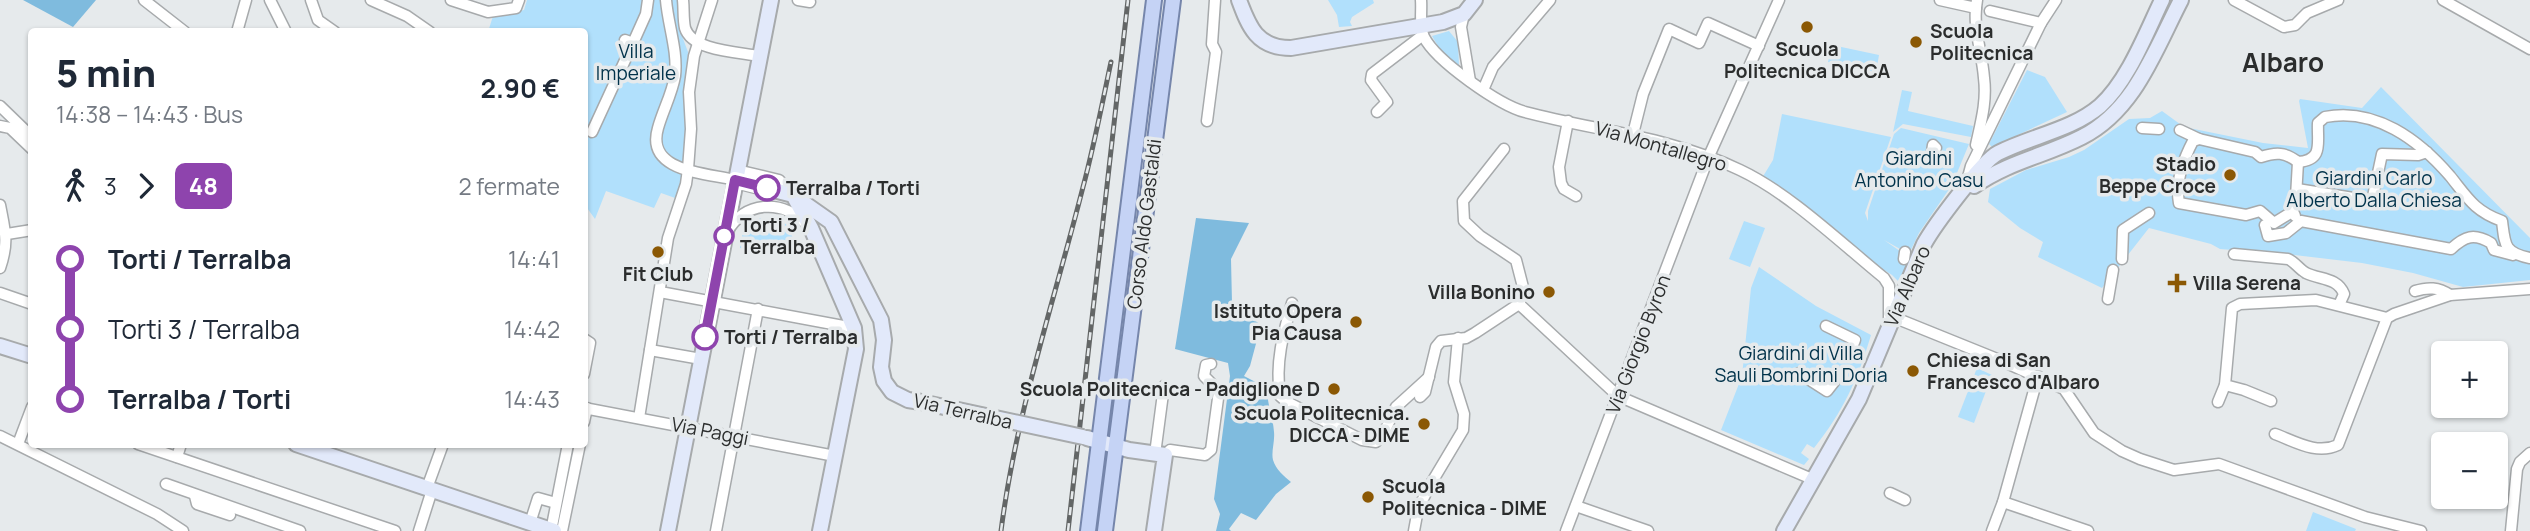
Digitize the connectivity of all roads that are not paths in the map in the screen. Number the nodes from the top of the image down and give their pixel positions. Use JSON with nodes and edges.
{"nodes":[{"id":1,"x":144,"y":0,"type":"edge"},
{"id":2,"x":246,"y":0,"type":"edge"},
{"id":3,"x":270,"y":0,"type":"edge"},
{"id":4,"x":311,"y":0,"type":"edge"},
{"id":5,"x":371,"y":0,"type":"edge"},
{"id":6,"x":451,"y":0,"type":"edge"},
{"id":7,"x":519,"y":0,"type":"edge"},
{"id":8,"x":649,"y":0,"type":"edge"},
{"id":9,"x":666,"y":0,"type":"edge"},
{"id":10,"x":683,"y":0,"type":"edge"},
{"id":11,"x":712,"y":0,"type":"edge"},
{"id":12,"x":771,"y":0,"type":"edge"},
{"id":13,"x":798,"y":0,"type":"edge"},
{"id":14,"x":1154,"y":0,"type":"edge"},
{"id":15,"x":1173,"y":0,"type":"edge"},
{"id":16,"x":1215,"y":0,"type":"edge"},
{"id":17,"x":1238,"y":0,"type":"edge"},
{"id":18,"x":1421,"y":0,"type":"edge"},
{"id":19,"x":1475,"y":0,"type":"edge"},
{"id":20,"x":1550,"y":0,"type":"edge"},
{"id":21,"x":1779,"y":0,"type":"edge"},
{"id":22,"x":1940,"y":0,"type":"edge"},
{"id":23,"x":2162,"y":0,"type":"edge"},
{"id":24,"x":2181,"y":0,"type":"edge"},
{"id":25,"x":2235,"y":0,"type":"edge"},
{"id":26,"x":2317,"y":0,"type":"edge"},
{"id":27,"x":2338,"y":0,"type":"edge"},
{"id":28,"x":2443,"y":0,"type":"edge"},
{"id":29,"x":810,"y":2,"type":"dead end"},
{"id":30,"x":2052,"y":2,"type":"edge"},
{"id":31,"x":1977,"y":4,"type":"edge"},
{"id":32,"x":1990,"y":11,"type":"dead end"},
{"id":33,"x":1464,"y":14,"type":"junction"},
{"id":34,"x":2304,"y":17,"type":"junction"},
{"id":35,"x":2041,"y":23,"type":"junction"},
{"id":36,"x":181,"y":28,"type":"edge"},
{"id":37,"x":238,"y":28,"type":"edge"},
{"id":38,"x":284,"y":28,"type":"edge"},
{"id":39,"x":329,"y":28,"type":"edge"},
{"id":40,"x":424,"y":28,"type":"edge"},
{"id":41,"x":1423,"y":31,"type":"junction"},
{"id":42,"x":698,"y":44,"type":"junction"},
{"id":43,"x":1759,"y":46,"type":"junction"},
{"id":44,"x":2530,"y":50,"type":"edge"},
{"id":45,"x":759,"y":56,"type":"junction"},
{"id":46,"x":1470,"y":80,"type":"junction"},
{"id":47,"x":1483,"y":90,"type":"junction"},
{"id":48,"x":0,"y":106,"type":"edge"},
{"id":49,"x":1377,"y":113,"type":"dead end"},
{"id":50,"x":1207,"y":121,"type":"dead end"},
{"id":51,"x":1568,"y":121,"type":"junction"},
{"id":52,"x":0,"y":127,"type":"edge"},
{"id":53,"x":2142,"y":128,"type":"dead end"},
{"id":54,"x":2159,"y":129,"type":"dead end"},
{"id":55,"x":2180,"y":130,"type":"dead end"},
{"id":56,"x":592,"y":132,"type":"dead end"},
{"id":57,"x":28,"y":133,"type":"edge"},
{"id":58,"x":1633,"y":134,"type":"junction"},
{"id":59,"x":2199,"y":139,"type":"junction"},
{"id":60,"x":28,"y":145,"type":"edge"},
{"id":61,"x":1504,"y":149,"type":"dead end"},
{"id":62,"x":2427,"y":152,"type":"junction"},
{"id":63,"x":1977,"y":154,"type":"junction"},
{"id":64,"x":1709,"y":156,"type":"junction"},
{"id":65,"x":2298,"y":162,"type":"junction"},
{"id":66,"x":688,"y":169,"type":"junction"},
{"id":67,"x":736,"y":175,"type":"junction"},
{"id":68,"x":2297,"y":189,"type":"junction"},
{"id":69,"x":1961,"y":194,"type":"junction"},
{"id":70,"x":793,"y":195,"type":"junction"},
{"id":71,"x":1576,"y":195,"type":"dead end"},
{"id":72,"x":0,"y":205,"type":"edge"},
{"id":73,"x":2292,"y":212,"type":"junction"},
{"id":74,"x":2149,"y":213,"type":"dead end"},
{"id":75,"x":2301,"y":220,"type":"junction"},
{"id":76,"x":2265,"y":225,"type":"dead end"},
{"id":77,"x":811,"y":228,"type":"junction"},
{"id":78,"x":28,"y":231,"type":"edge"},
{"id":79,"x":7,"y":234,"type":"junction"},
{"id":80,"x":724,"y":238,"type":"junction"},
{"id":81,"x":2234,"y":254,"type":"dead end"},
{"id":82,"x":2514,"y":255,"type":"junction"},
{"id":83,"x":2530,"y":258,"type":"edge"},
{"id":84,"x":2122,"y":259,"type":"dead end"},
{"id":85,"x":0,"y":268,"type":"edge"},
{"id":86,"x":2113,"y":270,"type":"dead end"},
{"id":87,"x":2530,"y":289,"type":"edge"},
{"id":88,"x":2415,"y":291,"type":"dead end"},
{"id":89,"x":660,"y":292,"type":"junction"},
{"id":90,"x":0,"y":293,"type":"edge"},
{"id":91,"x":2450,"y":295,"type":"junction"},
{"id":92,"x":2108,"y":299,"type":"dead end"},
{"id":93,"x":712,"y":301,"type":"junction"},
{"id":94,"x":28,"y":303,"type":"edge"},
{"id":95,"x":1292,"y":303,"type":"dead end"},
{"id":96,"x":1519,"y":304,"type":"junction"},
{"id":97,"x":2339,"y":305,"type":"junction"},
{"id":98,"x":758,"y":309,"type":"junction"},
{"id":99,"x":2387,"y":318,"type":"junction"},
{"id":100,"x":1891,"y":321,"type":"junction"},
{"id":101,"x":1826,"y":326,"type":"dead end"},
{"id":102,"x":855,"y":328,"type":"junction"},
{"id":103,"x":1458,"y":338,"type":"junction"},
{"id":104,"x":0,"y":346,"type":"edge"},
{"id":105,"x":650,"y":350,"type":"junction"},
{"id":106,"x":28,"y":355,"type":"edge"},
{"id":107,"x":1849,"y":355,"type":"dead end"},
{"id":108,"x":701,"y":359,"type":"junction"},
{"id":109,"x":1211,"y":364,"type":"dead end"},
{"id":110,"x":1798,"y":373,"type":"dead end"},
{"id":111,"x":1430,"y":376,"type":"junction"},
{"id":112,"x":2038,"y":376,"type":"junction"},
{"id":113,"x":1834,"y":382,"type":"dead end"},
{"id":114,"x":2225,"y":385,"type":"junction"},
{"id":115,"x":1164,"y":386,"type":"dead end"},
{"id":116,"x":1618,"y":396,"type":"junction"},
{"id":117,"x":1420,"y":397,"type":"dead end"},
{"id":118,"x":2271,"y":401,"type":"dead end"},
{"id":119,"x":2218,"y":402,"type":"dead end"},
{"id":120,"x":588,"y":408,"type":"edge"},
{"id":121,"x":28,"y":418,"type":"edge"},
{"id":122,"x":639,"y":418,"type":"junction"},
{"id":123,"x":688,"y":427,"type":"junction"},
{"id":124,"x":2275,"y":434,"type":"dead end"},
{"id":125,"x":734,"y":435,"type":"junction"},
{"id":126,"x":1,"y":439,"type":"edge"},
{"id":127,"x":1098,"y":441,"type":"junction"},
{"id":128,"x":18,"y":444,"type":"junction"},
{"id":129,"x":1116,"y":447,"type":"junction"},
{"id":130,"x":150,"y":448,"type":"edge"},
{"id":131,"x":180,"y":448,"type":"edge"},
{"id":132,"x":308,"y":448,"type":"edge"},
{"id":133,"x":442,"y":448,"type":"edge"},
{"id":134,"x":567,"y":448,"type":"edge"},
{"id":135,"x":579,"y":448,"type":"edge"},
{"id":136,"x":2530,"y":453,"type":"edge"},
{"id":137,"x":1160,"y":455,"type":"junction"},
{"id":138,"x":835,"y":456,"type":"junction"},
{"id":139,"x":177,"y":457,"type":"junction"},
{"id":140,"x":1812,"y":479,"type":"junction"},
{"id":141,"x":166,"y":484,"type":"dead end"},
{"id":142,"x":430,"y":489,"type":"junction"},
{"id":143,"x":1890,"y":493,"type":"dead end"},
{"id":144,"x":195,"y":495,"type":"junction"},
{"id":145,"x":1905,"y":500,"type":"dead end"},
{"id":146,"x":2003,"y":502,"type":"junction"},
{"id":147,"x":556,"y":503,"type":"junction"},
{"id":148,"x":1576,"y":506,"type":"junction"},
{"id":149,"x":230,"y":515,"type":"dead end"},
{"id":150,"x":530,"y":523,"type":"junction"},
{"id":151,"x":183,"y":531,"type":"edge"},
{"id":152,"x":300,"y":531,"type":"edge"},
{"id":153,"x":395,"y":531,"type":"edge"},
{"id":154,"x":419,"y":531,"type":"edge"},
{"id":155,"x":552,"y":531,"type":"edge"},
{"id":156,"x":562,"y":531,"type":"edge"},
{"id":157,"x":668,"y":531,"type":"edge"},
{"id":158,"x":716,"y":531,"type":"edge"},
{"id":159,"x":820,"y":531,"type":"edge"},
{"id":160,"x":1088,"y":531,"type":"edge"},
{"id":161,"x":1105,"y":531,"type":"edge"},
{"id":162,"x":1154,"y":531,"type":"edge"},
{"id":163,"x":1414,"y":531,"type":"edge"},
{"id":164,"x":1566,"y":531,"type":"edge"},
{"id":165,"x":1648,"y":531,"type":"edge"},
{"id":166,"x":1784,"y":531,"type":"edge"},
{"id":167,"x":1992,"y":531,"type":"edge"},
{"id":168,"x":2088,"y":531,"type":"edge"},
{"id":169,"x":2421,"y":531,"type":"edge"},
{"id":170,"x":2511,"y":531,"type":"edge"}],
"edges":[{"from":1,"to":36,"type":"street"},
{"from":2,"to":37,"type":"street"},
{"from":3,"to":38,"type":"street"},
{"from":4,"to":39,"type":"street"},
{"from":5,"to":40,"type":"street"},
{"from":6,"to":7,"type":"street"},
{"from":8,"to":56,"type":"street"},
{"from":9,"to":66,"type":"street"},
{"from":10,"to":42,"type":"street"},
{"from":11,"to":42,"type":"street"},
{"from":12,"to":45,"type":"street"},
{"from":13,"to":29,"type":"street"},
{"from":14,"to":127,"type":"main road","name":"Corso Aldo Gastaldi"},
{"from":15,"to":129,"type":"main road","name":"Corso Aldo Gastaldi"},
{"from":16,"to":50,"type":"street"},
{"from":17,"to":41,"type":"street"},
{"from":18,"to":41,"type":"street"},
{"from":19,"to":33,"type":"street"},
{"from":20,"to":47,"type":"street"},
{"from":21,"to":43,"type":"street","name":"Via Giorgio Byron"},
{"from":22,"to":31,"type":"street"},
{"from":23,"to":69,"type":"street","name":"Via Albaro"},
{"from":24,"to":69,"type":"street"},
{"from":25,"to":34,"type":"street"},
{"from":26,"to":34,"type":"street"},
{"from":27,"to":34,"type":"street"},
{"from":28,"to":44,"type":"street"},
{"from":30,"to":35,"type":"street"},
{"from":31,"to":63,"type":"street"},
{"from":32,"to":35,"type":"street"},
{"from":33,"to":41,"type":"street"},
{"from":33,"to":46,"type":"street"},
{"from":35,"to":63,"type":"street"},
{"from":41,"to":46,"type":"street","name":"Via Montallegro"},
{"from":41,"to":49,"type":"street"},
{"from":42,"to":45,"type":"street"},
{"from":42,"to":66,"type":"street"},
{"from":43,"to":58,"type":"street"},
{"from":43,"to":64,"type":"street","name":"Via Giorgio Byron"},
{"from":45,"to":67,"type":"street"},
{"from":46,"to":47,"type":"street","name":"Via Montallegro"},
{"from":47,"to":51,"type":"street","name":"Via Montallegro"},
{"from":48,"to":57,"type":"street"},
{"from":51,"to":58,"type":"street","name":"Via Montallegro"},
{"from":51,"to":71,"type":"street"},
{"from":52,"to":60,"type":"street"},
{"from":53,"to":54,"type":"street"},
{"from":55,"to":59,"type":"street"},
{"from":58,"to":64,"type":"street","name":"Via Montallegro"},
{"from":59,"to":65,"type":"street"},
{"from":59,"to":73,"type":"street"},
{"from":61,"to":96,"type":"street"},
{"from":62,"to":65,"type":"street"},
{"from":62,"to":68,"type":"street"},
{"from":62,"to":82,"type":"street"},
{"from":63,"to":69,"type":"street"},
{"from":64,"to":100,"type":"street","name":"Via Montallegro"},
{"from":64,"to":116,"type":"street","name":"Via Giorgio Byron"},
{"from":65,"to":68,"type":"street"},
{"from":66,"to":67,"type":"street"},
{"from":66,"to":89,"type":"street"},
{"from":67,"to":70,"type":"street"},
{"from":67,"to":80,"type":"street"},
{"from":68,"to":73,"type":"street"},
{"from":69,"to":100,"type":"street","name":"Via Albaro"},
{"from":70,"to":77,"type":"street"},
{"from":70,"to":127,"type":"street","name":"Via Terralba","bridge":true},
{"from":72,"to":79,"type":"street"},
{"from":73,"to":75,"type":"street"},
{"from":74,"to":84,"type":"street"},
{"from":75,"to":76,"type":"street"},
{"from":75,"to":82,"type":"street"},
{"from":77,"to":80,"type":"street"},
{"from":77,"to":102,"type":"street"},
{"from":78,"to":79,"type":"street"},
{"from":79,"to":85,"type":"street"},
{"from":80,"to":93,"type":"street"},
{"from":81,"to":97,"type":"street"},
{"from":82,"to":83,"type":"street"},
{"from":86,"to":92,"type":"street"},
{"from":87,"to":91,"type":"street"},
{"from":88,"to":91,"type":"street"},
{"from":89,"to":93,"type":"street"},
{"from":89,"to":105,"type":"street"},
{"from":90,"to":94,"type":"street"},
{"from":91,"to":99,"type":"street"},
{"from":93,"to":98,"type":"street"},
{"from":93,"to":108,"type":"street"},
{"from":95,"to":111,"type":"street"},
{"from":96,"to":103,"type":"street"},
{"from":96,"to":116,"type":"street"},
{"from":97,"to":99,"type":"street"},
{"from":97,"to":114,"type":"street"},
{"from":98,"to":102,"type":"street"},
{"from":98,"to":125,"type":"street"},
{"from":99,"to":124,"type":"street"},
{"from":100,"to":112,"type":"street"},
{"from":100,"to":140,"type":"street","name":"Via Albaro"},
{"from":101,"to":107,"type":"street"},
{"from":102,"to":138,"type":"street"},
{"from":103,"to":111,"type":"street"},
{"from":103,"to":163,"type":"street"},
{"from":104,"to":106,"type":"street"},
{"from":105,"to":108,"type":"street"},
{"from":105,"to":122,"type":"street"},
{"from":108,"to":123,"type":"street"},
{"from":109,"to":137,"type":"street"},
{"from":110,"to":113,"type":"street"},
{"from":111,"to":117,"type":"street"},
{"from":112,"to":146,"type":"street"},
{"from":112,"to":169,"type":"street"},
{"from":114,"to":118,"type":"street"},
{"from":114,"to":119,"type":"street"},
{"from":115,"to":137,"type":"street"},
{"from":116,"to":140,"type":"street"},
{"from":116,"to":148,"type":"street","name":"Via Giorgio Byron"},
{"from":120,"to":122,"type":"street","name":"Via Paggi"},
{"from":121,"to":128,"type":"street"},
{"from":122,"to":123,"type":"street","name":"Via Paggi"},
{"from":123,"to":125,"type":"street","name":"Via Paggi"},
{"from":123,"to":157,"type":"street"},
{"from":125,"to":138,"type":"street","name":"Via Paggi"},
{"from":125,"to":158,"type":"street"},
{"from":126,"to":128,"type":"street"},
{"from":127,"to":129,"type":"street"},
{"from":127,"to":160,"type":"main road","name":"Corso Aldo Gastaldi"},
{"from":128,"to":151,"type":"street"},
{"from":129,"to":137,"type":"street"},
{"from":129,"to":161,"type":"main road","name":"Corso Aldo Gastaldi"},
{"from":130,"to":139,"type":"street"},
{"from":131,"to":139,"type":"street"},
{"from":132,"to":142,"type":"street"},
{"from":133,"to":142,"type":"street"},
{"from":134,"to":147,"type":"street"},
{"from":135,"to":156,"type":"street"},
{"from":136,"to":170,"type":"street"},
{"from":137,"to":162,"type":"street"},
{"from":138,"to":159,"type":"street"},
{"from":139,"to":153,"type":"street"},
{"from":140,"to":166,"type":"street","name":"Via Albaro"},
{"from":141,"to":144,"type":"street"},
{"from":142,"to":150,"type":"street"},
{"from":142,"to":154,"type":"street"},
{"from":143,"to":145,"type":"street"},
{"from":144,"to":149,"type":"street"},
{"from":144,"to":152,"type":"street"},
{"from":146,"to":167,"type":"street"},
{"from":146,"to":168,"type":"street"},
{"from":147,"to":150,"type":"street"},
{"from":147,"to":155,"type":"street"},
{"from":148,"to":164,"type":"street","name":"Via Giorgio Byron"},
{"from":148,"to":165,"type":"street"},
{"from":150,"to":155,"type":"street"}]}
